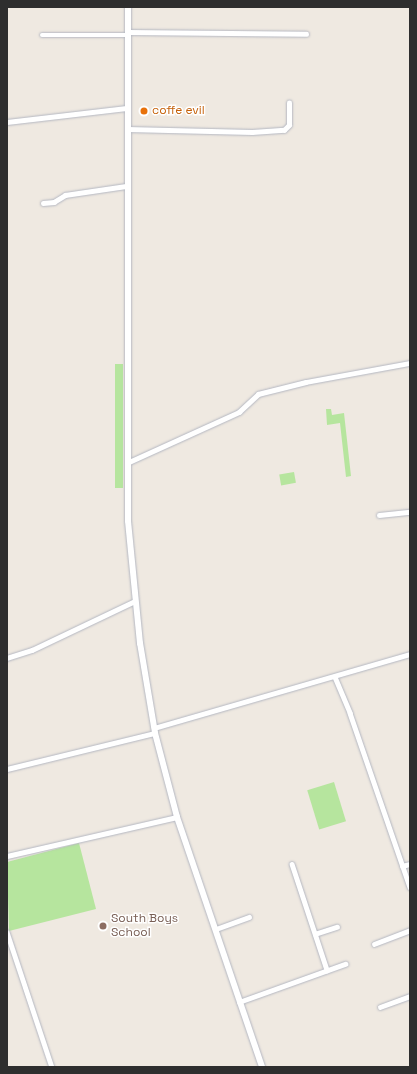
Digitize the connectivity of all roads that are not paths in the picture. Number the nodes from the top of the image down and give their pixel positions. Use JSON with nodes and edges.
{"nodes":[{"id":1,"x":128,"y":7,"type":"edge"},
{"id":2,"x":128,"y":33,"type":"junction"},
{"id":3,"x":306,"y":34,"type":"dead end"},
{"id":4,"x":42,"y":35,"type":"dead end"},
{"id":5,"x":289,"y":103,"type":"dead end"},
{"id":6,"x":126,"y":108,"type":"junction"},
{"id":7,"x":7,"y":122,"type":"edge"},
{"id":8,"x":127,"y":129,"type":"junction"},
{"id":9,"x":127,"y":186,"type":"junction"},
{"id":10,"x":43,"y":203,"type":"dead end"},
{"id":11,"x":410,"y":363,"type":"edge"},
{"id":12,"x":128,"y":462,"type":"junction"},
{"id":13,"x":410,"y":512,"type":"edge"},
{"id":14,"x":379,"y":515,"type":"dead end"},
{"id":15,"x":136,"y":602,"type":"junction"},
{"id":16,"x":410,"y":654,"type":"edge"},
{"id":17,"x":7,"y":658,"type":"edge"},
{"id":18,"x":335,"y":677,"type":"junction"},
{"id":19,"x":155,"y":730,"type":"junction"},
{"id":20,"x":7,"y":769,"type":"edge"},
{"id":21,"x":178,"y":817,"type":"junction"},
{"id":22,"x":7,"y":856,"type":"edge"},
{"id":23,"x":292,"y":864,"type":"dead end"},
{"id":24,"x":410,"y":864,"type":"edge"},
{"id":25,"x":402,"y":866,"type":"junction"},
{"id":26,"x":410,"y":887,"type":"edge"},
{"id":27,"x":249,"y":917,"type":"dead end"},
{"id":28,"x":337,"y":927,"type":"dead end"},
{"id":29,"x":216,"y":929,"type":"junction"},
{"id":30,"x":410,"y":930,"type":"edge"},
{"id":31,"x":7,"y":932,"type":"edge"},
{"id":32,"x":315,"y":934,"type":"junction"},
{"id":33,"x":374,"y":944,"type":"dead end"},
{"id":34,"x":345,"y":964,"type":"dead end"},
{"id":35,"x":327,"y":970,"type":"junction"},
{"id":36,"x":410,"y":996,"type":"edge"},
{"id":37,"x":239,"y":1002,"type":"junction"},
{"id":38,"x":380,"y":1007,"type":"dead end"},
{"id":39,"x":52,"y":1067,"type":"edge"},
{"id":40,"x":262,"y":1067,"type":"edge"}],
"edges":[{"from":1,"to":2,"type":"street"},
{"from":2,"to":3,"type":"street"},
{"from":2,"to":4,"type":"street"},
{"from":2,"to":6,"type":"street"},
{"from":5,"to":8,"type":"street"},
{"from":6,"to":7,"type":"street"},
{"from":6,"to":8,"type":"street"},
{"from":8,"to":9,"type":"street"},
{"from":9,"to":10,"type":"street"},
{"from":9,"to":12,"type":"street"},
{"from":11,"to":12,"type":"street"},
{"from":12,"to":15,"type":"street"},
{"from":13,"to":14,"type":"street"},
{"from":15,"to":17,"type":"street"},
{"from":15,"to":19,"type":"street"},
{"from":16,"to":18,"type":"street"},
{"from":18,"to":19,"type":"street"},
{"from":18,"to":25,"type":"street"},
{"from":19,"to":20,"type":"street"},
{"from":19,"to":21,"type":"street"},
{"from":21,"to":22,"type":"street"},
{"from":21,"to":29,"type":"street"},
{"from":23,"to":32,"type":"street"},
{"from":24,"to":25,"type":"street"},
{"from":25,"to":26,"type":"street"},
{"from":27,"to":29,"type":"street"},
{"from":28,"to":32,"type":"street"},
{"from":29,"to":37,"type":"street"},
{"from":30,"to":33,"type":"street"},
{"from":31,"to":39,"type":"street"},
{"from":32,"to":35,"type":"street"},
{"from":34,"to":35,"type":"street"},
{"from":35,"to":37,"type":"street"},
{"from":36,"to":38,"type":"street"},
{"from":37,"to":40,"type":"street"}]}
